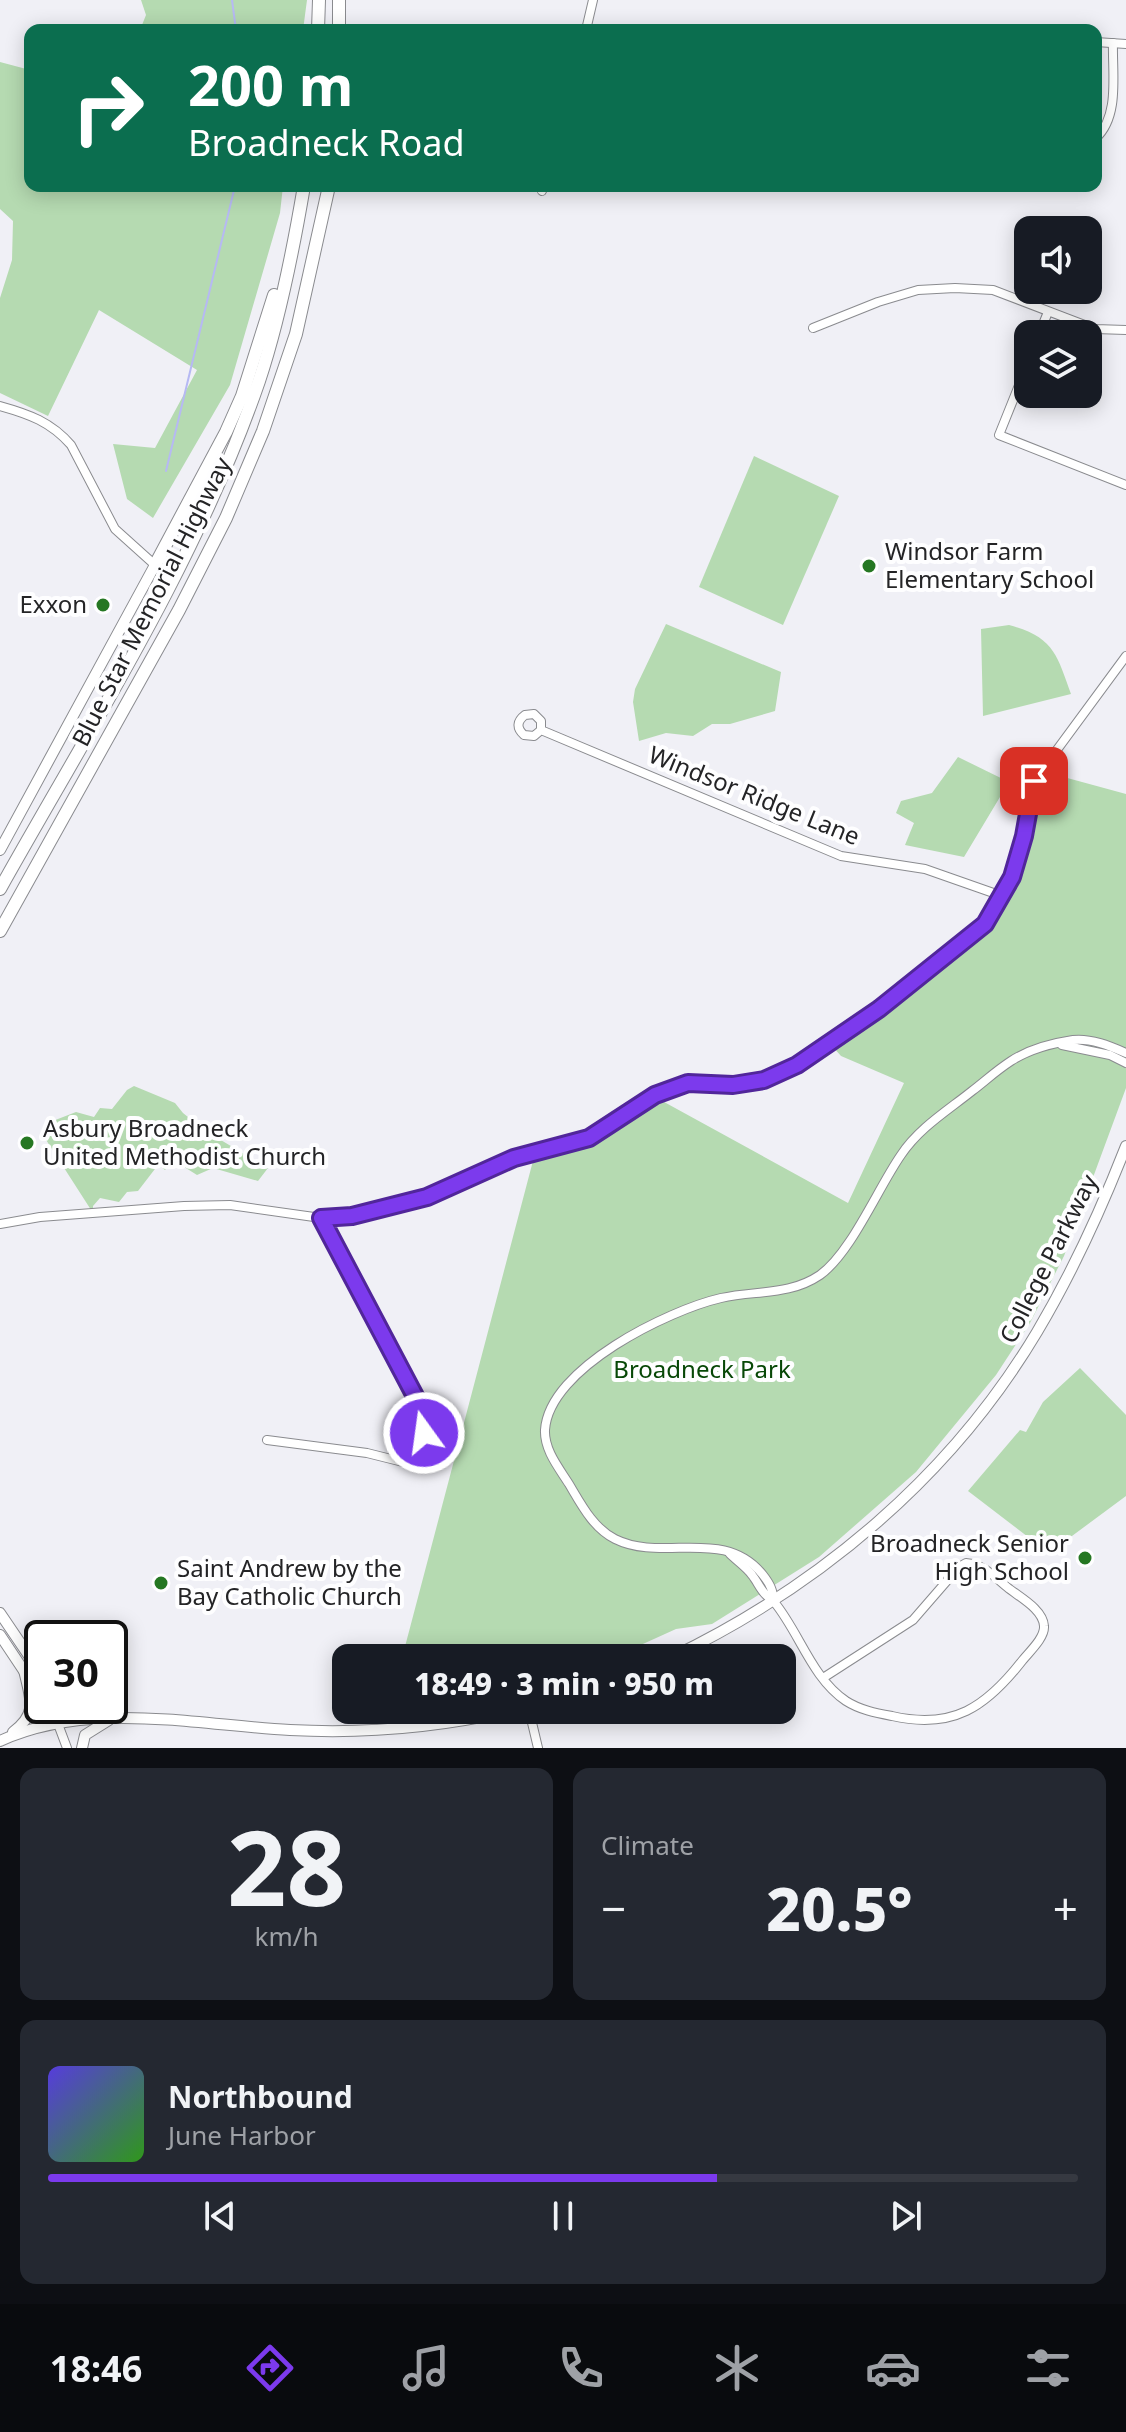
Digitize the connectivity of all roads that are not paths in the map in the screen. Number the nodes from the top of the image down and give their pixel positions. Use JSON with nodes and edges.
{"nodes":[{"id":1,"x":319,"y":0,"type":"edge"},
{"id":2,"x":339,"y":0,"type":"edge"},
{"id":3,"x":593,"y":0,"type":"edge"},
{"id":4,"x":318,"y":24,"type":"edge"},
{"id":5,"x":339,"y":24,"type":"edge"},
{"id":6,"x":587,"y":24,"type":"edge"},
{"id":7,"x":1102,"y":42,"type":"edge"},
{"id":8,"x":1113,"y":43,"type":"junction"},
{"id":9,"x":1126,"y":44,"type":"edge"},
{"id":10,"x":1102,"y":132,"type":"edge"},
{"id":11,"x":303,"y":192,"type":"edge"},
{"id":12,"x":328,"y":192,"type":"edge"},
{"id":13,"x":291,"y":252,"type":"junction"},
{"id":14,"x":1048,"y":312,"type":"junction"},
{"id":15,"x":1045,"y":320,"type":"edge"},
{"id":16,"x":813,"y":328,"type":"dead end"},
{"id":17,"x":1126,"y":330,"type":"edge"},
{"id":18,"x":1014,"y":398,"type":"edge"},
{"id":19,"x":0,"y":406,"type":"edge"},
{"id":20,"x":1126,"y":485,"type":"edge"},
{"id":21,"x":155,"y":565,"type":"junction"},
{"id":22,"x":1126,"y":656,"type":"edge"},
{"id":23,"x":541,"y":730,"type":"dead end"},
{"id":24,"x":0,"y":850,"type":"edge"},
{"id":25,"x":0,"y":889,"type":"edge"},
{"id":26,"x":1002,"y":896,"type":"junction"},
{"id":27,"x":0,"y":931,"type":"edge"},
{"id":28,"x":1061,"y":1045,"type":"junction"},
{"id":29,"x":1126,"y":1053,"type":"edge"},
{"id":30,"x":1126,"y":1063,"type":"edge"},
{"id":31,"x":1126,"y":1146,"type":"edge"},
{"id":32,"x":321,"y":1218,"type":"junction"},
{"id":33,"x":0,"y":1224,"type":"edge"},
{"id":34,"x":267,"y":1440,"type":"dead end"},
{"id":35,"x":774,"y":1602,"type":"junction"},
{"id":36,"x":0,"y":1613,"type":"edge"},
{"id":37,"x":0,"y":1635,"type":"edge"},
{"id":38,"x":696,"y":1644,"type":"edge"},
{"id":39,"x":24,"y":1648,"type":"edge"},
{"id":40,"x":24,"y":1670,"type":"edge"},
{"id":41,"x":823,"y":1678,"type":"junction"},
{"id":42,"x":128,"y":1719,"type":"edge"},
{"id":43,"x":24,"y":1721,"type":"edge"},
{"id":44,"x":58,"y":1724,"type":"joint"},
{"id":45,"x":103,"y":1724,"type":"edge"},
{"id":46,"x":434,"y":1724,"type":"edge"},
{"id":47,"x":532,"y":1724,"type":"edge"},
{"id":48,"x":3,"y":1740,"type":"edge"},
{"id":49,"x":67,"y":1748,"type":"edge"},
{"id":50,"x":82,"y":1748,"type":"edge"},
{"id":51,"x":538,"y":1748,"type":"edge"}],
"edges":[{"from":1,"to":4,"type":"highway"},
{"from":2,"to":5,"type":"highway"},
{"from":3,"to":6,"type":"street"},
{"from":7,"to":8,"type":"street"},
{"from":8,"to":9,"type":"street"},
{"from":8,"to":10,"type":"street"},
{"from":11,"to":13,"type":"highway","name":"Blue Star Memorial Highway"},
{"from":12,"to":27,"type":"highway","name":"Blue Star Memorial Highway"},
{"from":13,"to":21,"type":"highway"},
{"from":13,"to":25,"type":"highway","name":"Blue Star Memorial Highway"},
{"from":14,"to":15,"type":"street"},
{"from":14,"to":16,"type":"street"},
{"from":14,"to":17,"type":"street"},
{"from":18,"to":20,"type":"street"},
{"from":19,"to":21,"type":"street"},
{"from":21,"to":24,"type":"main road"},
{"from":22,"to":26,"type":"street"},
{"from":23,"to":26,"type":"street","name":"Windsor Ridge Lane"},
{"from":26,"to":32,"type":"street"},
{"from":28,"to":29,"type":"street"},
{"from":28,"to":30,"type":"street"},
{"from":28,"to":35,"type":"street"},
{"from":31,"to":35,"type":"main road","name":"College Parkway"},
{"from":32,"to":33,"type":"street"},
{"from":32,"to":34,"type":"street"},
{"from":35,"to":38,"type":"main road","name":"College Parkway"},
{"from":35,"to":41,"type":"street"},
{"from":36,"to":39,"type":"main road"},
{"from":37,"to":40,"type":"main road"},
{"from":41,"to":41,"type":"street"},
{"from":42,"to":46,"type":"main road"},
{"from":43,"to":48,"type":"main road"},
{"from":44,"to":48,"type":"main road"},
{"from":44,"to":49,"type":"street"},
{"from":45,"to":50,"type":"main road"},
{"from":47,"to":51,"type":"street"}]}
